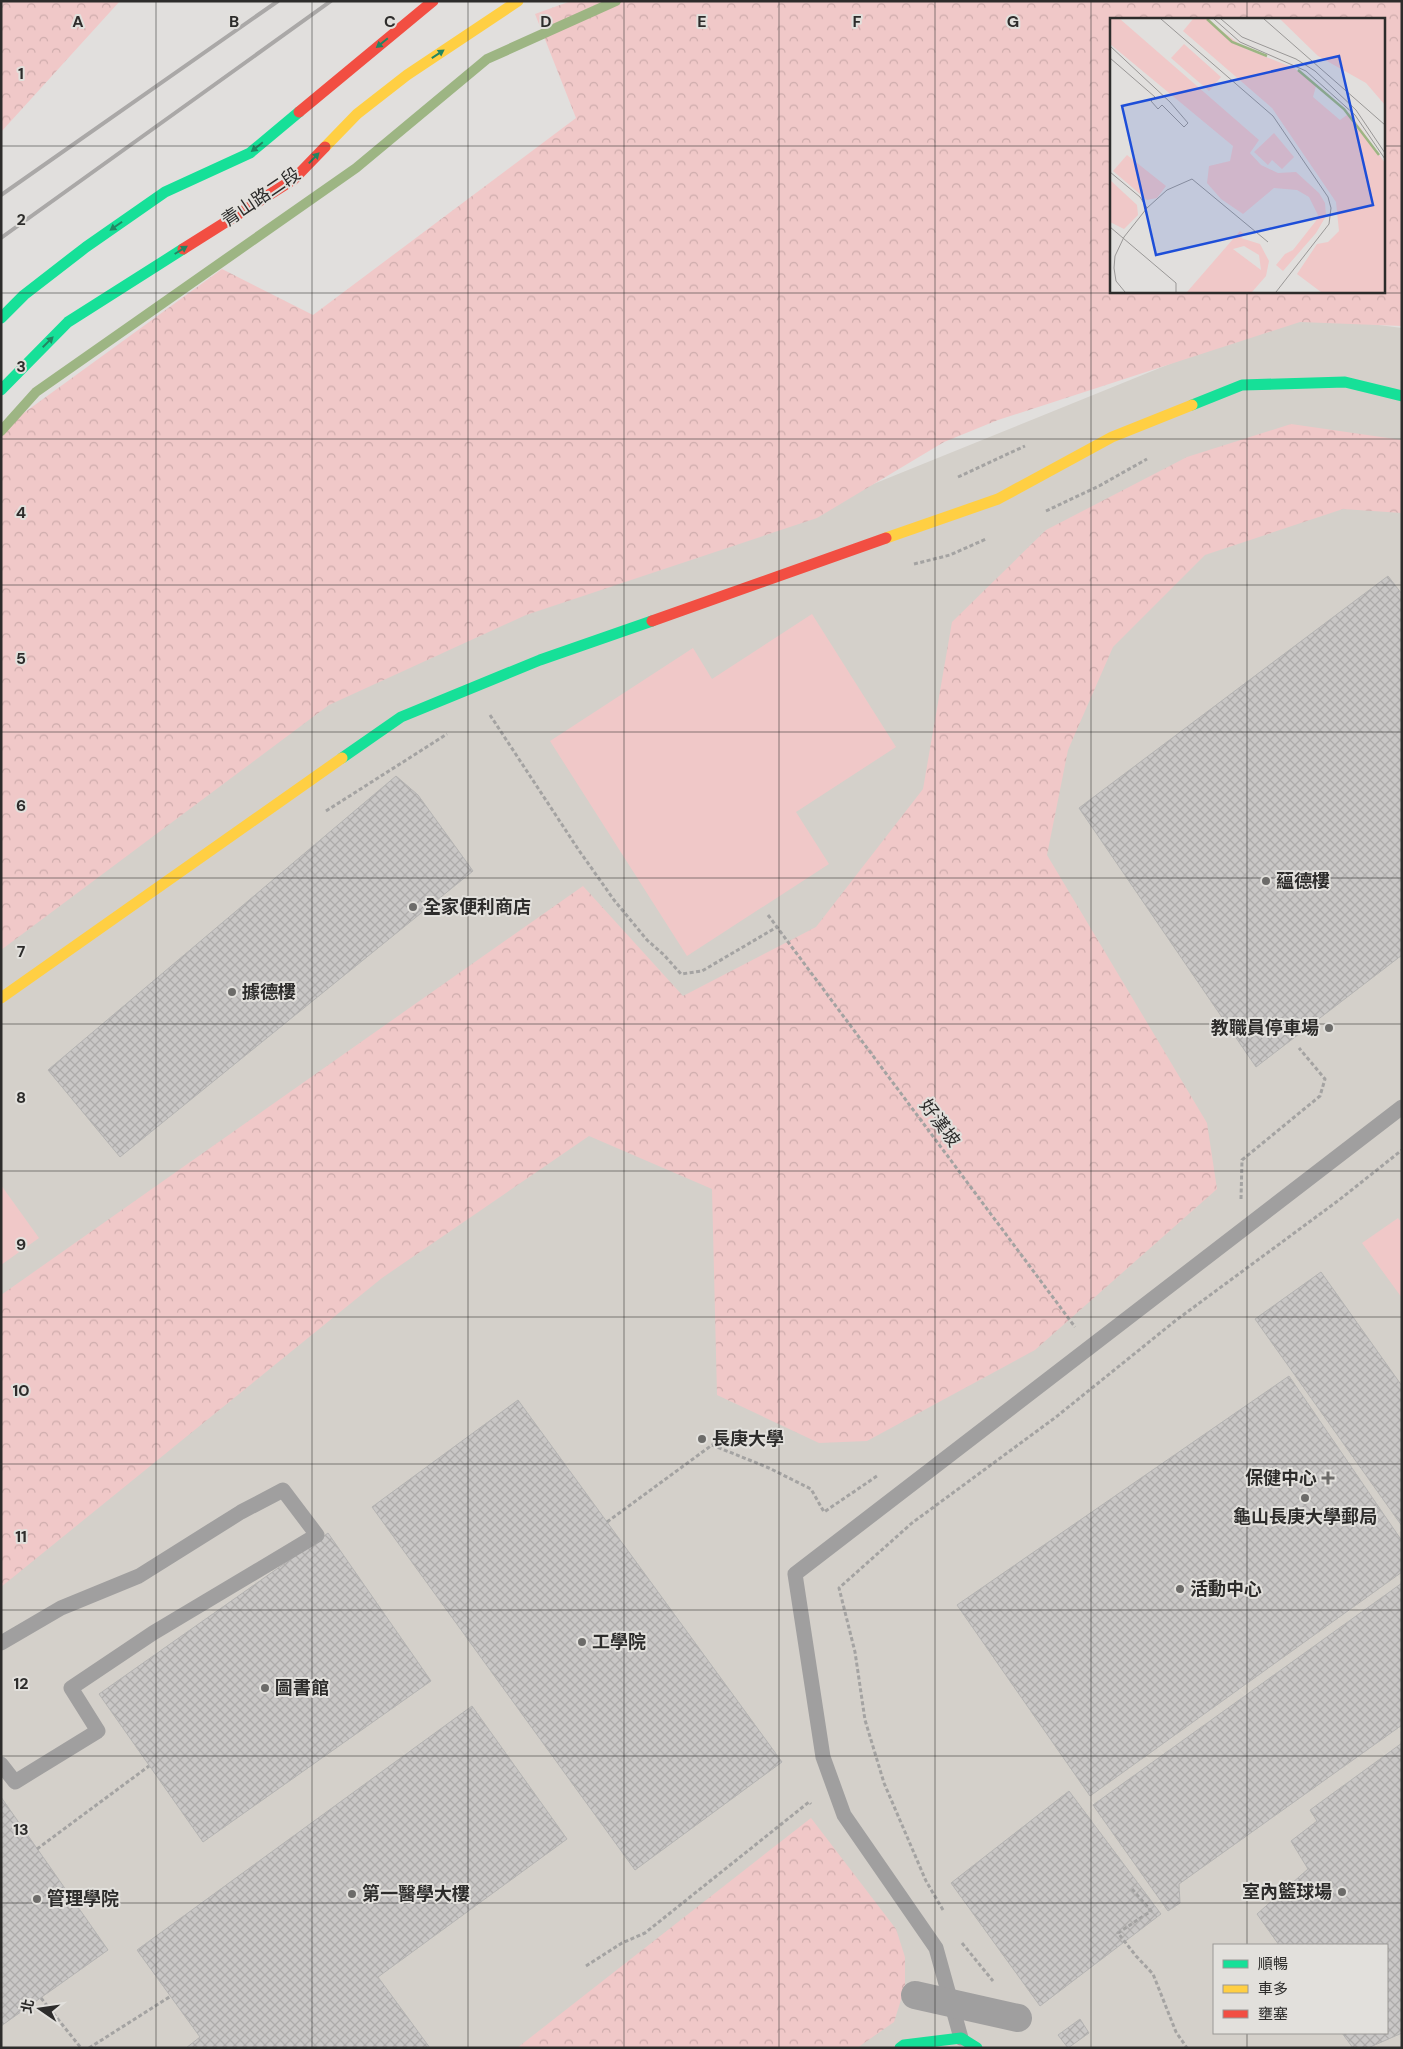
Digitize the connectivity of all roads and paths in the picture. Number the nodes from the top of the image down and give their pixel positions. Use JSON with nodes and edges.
{"nodes":[{"id":1,"x":433,"y":1,"type":"edge"},
{"id":2,"x":518,"y":1,"type":"edge"},
{"id":3,"x":1,"y":318,"type":"edge"},
{"id":4,"x":1,"y":390,"type":"edge"},
{"id":5,"x":1402,"y":396,"type":"edge"},
{"id":6,"x":1148,"y":459,"type":"dead end"},
{"id":7,"x":1046,"y":512,"type":"dead end"},
{"id":8,"x":993,"y":536,"type":"dead end"},
{"id":9,"x":912,"y":565,"type":"dead end"},
{"id":10,"x":487,"y":710,"type":"dead end"},
{"id":11,"x":448,"y":734,"type":"dead end"},
{"id":12,"x":319,"y":816,"type":"dead end"},
{"id":13,"x":768,"y":915,"type":"dead end"},
{"id":14,"x":777,"y":927,"type":"junction"},
{"id":15,"x":1,"y":998,"type":"edge"},
{"id":16,"x":1299,"y":1048,"type":"dead end"},
{"id":17,"x":1402,"y":1107,"type":"edge"},
{"id":18,"x":1402,"y":1150,"type":"edge"},
{"id":19,"x":1240,"y":1202,"type":"dead end"},
{"id":20,"x":1089,"y":1348,"type":"junction"},
{"id":21,"x":881,"y":1473,"type":"dead end"},
{"id":22,"x":607,"y":1522,"type":"dead end"},
{"id":23,"x":1,"y":1643,"type":"edge"},
{"id":24,"x":1,"y":1764,"type":"edge"},
{"id":25,"x":149,"y":1766,"type":"dead end"},
{"id":26,"x":815,"y":1808,"type":"dead end"},
{"id":27,"x":37,"y":1849,"type":"dead end"},
{"id":28,"x":1132,"y":1889,"type":"dead end"},
{"id":29,"x":944,"y":1912,"type":"dead end"},
{"id":30,"x":958,"y":1935,"type":"dead end"},
{"id":31,"x":586,"y":1966,"type":"dead end"},
{"id":32,"x":915,"y":1995,"type":"dead end"},
{"id":33,"x":170,"y":1996,"type":"dead end"},
{"id":34,"x":41,"y":1998,"type":"dead end"},
{"id":35,"x":1018,"y":2018,"type":"joint"},
{"id":36,"x":961,"y":2038,"type":"junction"},
{"id":37,"x":81,"y":2048,"type":"edge"},
{"id":38,"x":89,"y":2048,"type":"edge"},
{"id":39,"x":900,"y":2048,"type":"edge"},
{"id":40,"x":977,"y":2048,"type":"edge"},
{"id":41,"x":1187,"y":2048,"type":"edge"}],
"edges":[{"from":1,"to":3,"type":"street","one_way":true},
{"from":4,"to":2,"type":"street","name":"青山路二段","one_way":true},
{"from":5,"to":15,"type":"street"},
{"from":6,"to":7,"type":"path"},
{"from":8,"to":9,"type":"path"},
{"from":10,"to":14,"type":"path"},
{"from":11,"to":12,"type":"path"},
{"from":13,"to":14,"type":"path","name":"好漢坡"},
{"from":14,"to":20,"type":"path","name":"好漢坡"},
{"from":16,"to":19,"type":"path"},
{"from":17,"to":20,"type":"lane"},
{"from":18,"to":29,"type":"path"},
{"from":20,"to":36,"type":"lane"},
{"from":21,"to":22,"type":"path"},
{"from":23,"to":24,"type":"lane"},
{"from":25,"to":27,"type":"path"},
{"from":26,"to":31,"type":"path"},
{"from":28,"to":41,"type":"path"},
{"from":30,"to":35,"type":"path"},
{"from":32,"to":35,"type":"street"},
{"from":33,"to":38,"type":"path"},
{"from":34,"to":37,"type":"path"},
{"from":36,"to":39,"type":"street"},
{"from":36,"to":40,"type":"street"}]}
